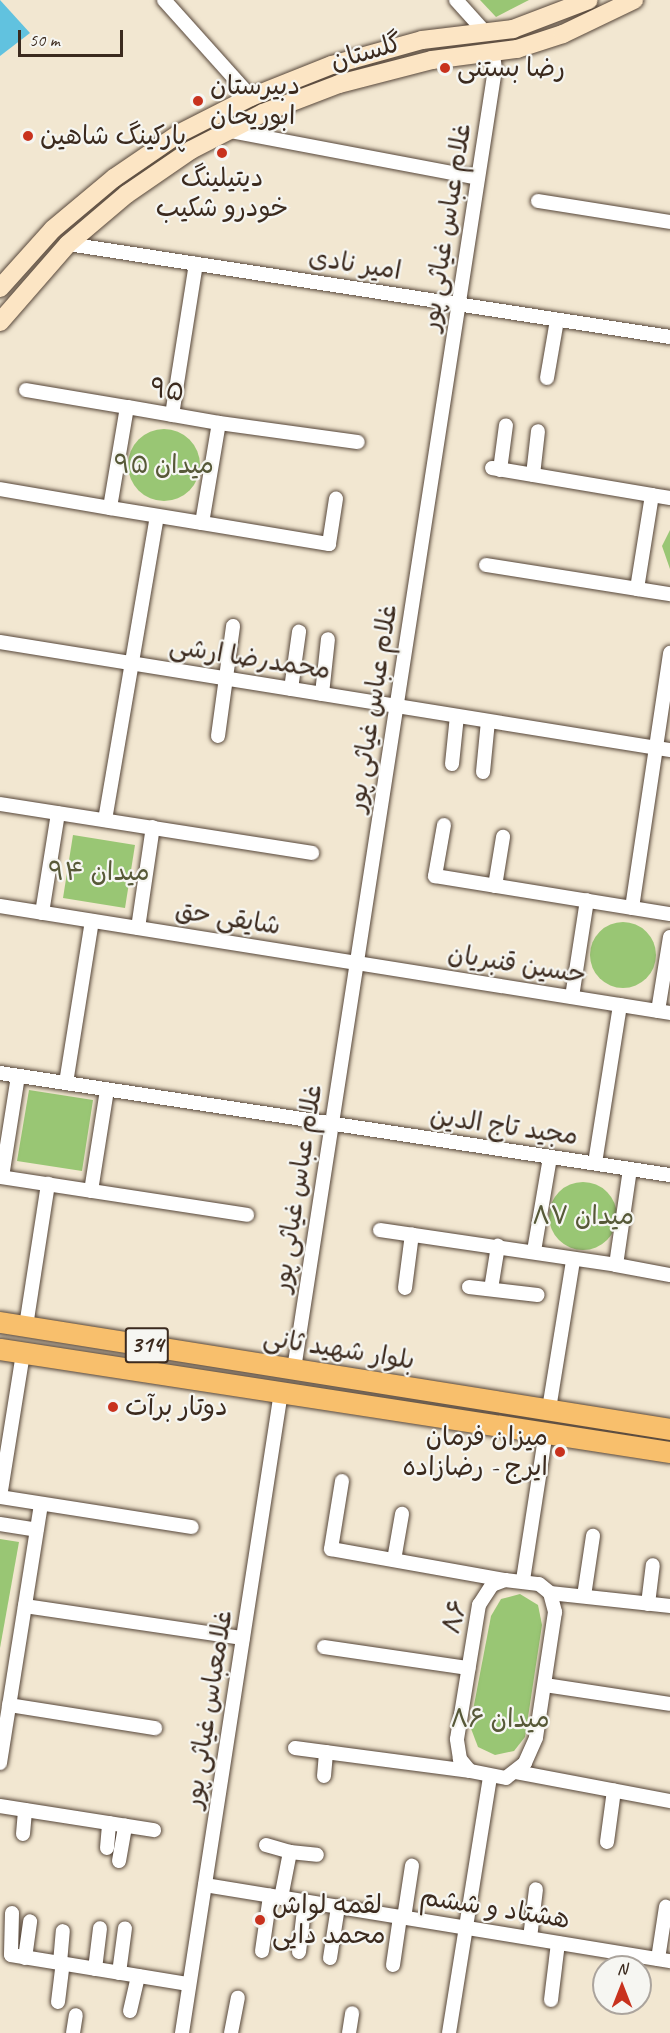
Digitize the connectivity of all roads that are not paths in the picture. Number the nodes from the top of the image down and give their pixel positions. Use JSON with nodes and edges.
{"nodes":[{"id":1,"x":164,"y":0,"type":"edge"},
{"id":2,"x":456,"y":0,"type":"edge"},
{"id":3,"x":589,"y":0,"type":"edge"},
{"id":4,"x":634,"y":0,"type":"edge"},
{"id":5,"x":483,"y":30,"type":"junction"},
{"id":6,"x":493,"y":54,"type":"junction"},
{"id":7,"x":251,"y":97,"type":"junction"},
{"id":8,"x":230,"y":131,"type":"junction"},
{"id":9,"x":478,"y":178,"type":"junction"},
{"id":10,"x":538,"y":201,"type":"dead end"},
{"id":11,"x":670,"y":222,"type":"edge"},
{"id":12,"x":68,"y":244,"type":"junction"},
{"id":13,"x":196,"y":264,"type":"junction"},
{"id":14,"x":0,"y":288,"type":"edge"},
{"id":15,"x":458,"y":304,"type":"junction"},
{"id":16,"x":557,"y":320,"type":"junction"},
{"id":17,"x":0,"y":322,"type":"edge"},
{"id":18,"x":670,"y":337,"type":"edge"},
{"id":19,"x":547,"y":378,"type":"dead end"},
{"id":20,"x":26,"y":390,"type":"dead end"},
{"id":21,"x":127,"y":407,"type":"junction"},
{"id":22,"x":172,"y":415,"type":"junction"},
{"id":23,"x":219,"y":423,"type":"junction"},
{"id":24,"x":506,"y":425,"type":"dead end"},
{"id":25,"x":538,"y":431,"type":"dead end"},
{"id":26,"x":358,"y":442,"type":"dead end"},
{"id":27,"x":533,"y":475,"type":"junction"},
{"id":28,"x":0,"y":489,"type":"edge"},
{"id":29,"x":652,"y":495,"type":"junction"},
{"id":30,"x":670,"y":498,"type":"edge"},
{"id":31,"x":336,"y":499,"type":"dead end"},
{"id":32,"x":110,"y":508,"type":"junction"},
{"id":33,"x":157,"y":516,"type":"junction"},
{"id":34,"x":202,"y":523,"type":"junction"},
{"id":35,"x":486,"y":565,"type":"dead end"},
{"id":36,"x":637,"y":589,"type":"junction"},
{"id":37,"x":670,"y":594,"type":"edge"},
{"id":38,"x":233,"y":626,"type":"dead end"},
{"id":39,"x":299,"y":632,"type":"dead end"},
{"id":40,"x":328,"y":639,"type":"dead end"},
{"id":41,"x":0,"y":642,"type":"edge"},
{"id":42,"x":670,"y":653,"type":"edge"},
{"id":43,"x":132,"y":663,"type":"junction"},
{"id":44,"x":224,"y":678,"type":"junction"},
{"id":45,"x":291,"y":689,"type":"junction"},
{"id":46,"x":322,"y":694,"type":"junction"},
{"id":47,"x":396,"y":706,"type":"junction"},
{"id":48,"x":457,"y":716,"type":"junction"},
{"id":49,"x":488,"y":721,"type":"junction"},
{"id":50,"x":218,"y":736,"type":"dead end"},
{"id":51,"x":654,"y":748,"type":"junction"},
{"id":52,"x":670,"y":750,"type":"edge"},
{"id":53,"x":452,"y":764,"type":"dead end"},
{"id":54,"x":483,"y":772,"type":"dead end"},
{"id":55,"x":0,"y":804,"type":"edge"},
{"id":56,"x":58,"y":813,"type":"junction"},
{"id":57,"x":105,"y":820,"type":"junction"},
{"id":58,"x":444,"y":825,"type":"dead end"},
{"id":59,"x":153,"y":827,"type":"junction"},
{"id":60,"x":503,"y":837,"type":"dead end"},
{"id":61,"x":312,"y":853,"type":"dead end"},
{"id":62,"x":495,"y":886,"type":"junction"},
{"id":63,"x":587,"y":900,"type":"junction"},
{"id":64,"x":0,"y":906,"type":"edge"},
{"id":65,"x":632,"y":908,"type":"junction"},
{"id":66,"x":42,"y":913,"type":"junction"},
{"id":67,"x":670,"y":914,"type":"edge"},
{"id":68,"x":92,"y":921,"type":"junction"},
{"id":69,"x":138,"y":928,"type":"junction"},
{"id":70,"x":670,"y":937,"type":"edge"},
{"id":71,"x":356,"y":963,"type":"junction"},
{"id":72,"x":572,"y":998,"type":"junction"},
{"id":73,"x":620,"y":1005,"type":"junction"},
{"id":74,"x":664,"y":1012,"type":"edge"},
{"id":75,"x":0,"y":1073,"type":"edge"},
{"id":76,"x":18,"y":1076,"type":"junction"},
{"id":77,"x":66,"y":1083,"type":"junction"},
{"id":78,"x":107,"y":1090,"type":"junction"},
{"id":79,"x":331,"y":1126,"type":"junction"},
{"id":80,"x":550,"y":1157,"type":"junction"},
{"id":81,"x":595,"y":1163,"type":"junction"},
{"id":82,"x":630,"y":1169,"type":"junction"},
{"id":83,"x":670,"y":1175,"type":"edge"},
{"id":84,"x":1,"y":1177,"type":"edge"},
{"id":85,"x":48,"y":1184,"type":"junction"},
{"id":86,"x":91,"y":1191,"type":"junction"},
{"id":87,"x":247,"y":1215,"type":"dead end"},
{"id":88,"x":380,"y":1230,"type":"dead end"},
{"id":89,"x":412,"y":1234,"type":"junction"},
{"id":90,"x":498,"y":1246,"type":"junction"},
{"id":91,"x":534,"y":1251,"type":"junction"},
{"id":92,"x":573,"y":1260,"type":"junction"},
{"id":93,"x":616,"y":1265,"type":"junction"},
{"id":94,"x":670,"y":1275,"type":"edge"},
{"id":95,"x":469,"y":1287,"type":"dead end"},
{"id":96,"x":405,"y":1288,"type":"dead end"},
{"id":97,"x":492,"y":1289,"type":"junction"},
{"id":98,"x":538,"y":1295,"type":"dead end"},
{"id":99,"x":0,"y":1322,"type":"edge"},
{"id":100,"x":26,"y":1326,"type":"junction"},
{"id":101,"x":0,"y":1349,"type":"edge"},
{"id":102,"x":23,"y":1353,"type":"junction"},
{"id":103,"x":294,"y":1369,"type":"junction"},
{"id":104,"x":281,"y":1392,"type":"junction"},
{"id":105,"x":549,"y":1409,"type":"junction"},
{"id":106,"x":670,"y":1429,"type":"edge"},
{"id":107,"x":546,"y":1431,"type":"junction"},
{"id":108,"x":670,"y":1452,"type":"edge"},
{"id":109,"x":342,"y":1481,"type":"dead end"},
{"id":110,"x":0,"y":1497,"type":"edge"},
{"id":111,"x":41,"y":1504,"type":"junction"},
{"id":112,"x":402,"y":1514,"type":"dead end"},
{"id":113,"x":0,"y":1524,"type":"edge"},
{"id":114,"x":192,"y":1527,"type":"dead end"},
{"id":115,"x":37,"y":1530,"type":"junction"},
{"id":116,"x":593,"y":1536,"type":"dead end"},
{"id":117,"x":394,"y":1560,"type":"junction"},
{"id":118,"x":652,"y":1565,"type":"dead end"},
{"id":119,"x":505,"y":1580,"type":"junction"},
{"id":120,"x":523,"y":1580,"type":"junction"},
{"id":121,"x":550,"y":1593,"type":"junction"},
{"id":122,"x":584,"y":1596,"type":"junction"},
{"id":123,"x":648,"y":1604,"type":"junction"},
{"id":124,"x":25,"y":1606,"type":"junction"},
{"id":125,"x":670,"y":1606,"type":"edge"},
{"id":126,"x":243,"y":1638,"type":"junction"},
{"id":127,"x":324,"y":1647,"type":"dead end"},
{"id":128,"x":468,"y":1668,"type":"junction"},
{"id":129,"x":545,"y":1685,"type":"junction"},
{"id":130,"x":670,"y":1704,"type":"edge"},
{"id":131,"x":9,"y":1705,"type":"junction"},
{"id":132,"x":155,"y":1728,"type":"dead end"},
{"id":133,"x":295,"y":1748,"type":"dead end"},
{"id":134,"x":326,"y":1752,"type":"junction"},
{"id":135,"x":0,"y":1763,"type":"edge"},
{"id":136,"x":470,"y":1771,"type":"junction"},
{"id":137,"x":516,"y":1772,"type":"junction"},
{"id":138,"x":324,"y":1776,"type":"dead end"},
{"id":139,"x":490,"y":1777,"type":"junction"},
{"id":140,"x":614,"y":1790,"type":"junction"},
{"id":141,"x":670,"y":1801,"type":"edge"},
{"id":142,"x":0,"y":1806,"type":"edge"},
{"id":143,"x":25,"y":1810,"type":"junction"},
{"id":144,"x":109,"y":1823,"type":"junction"},
{"id":145,"x":125,"y":1826,"type":"junction"},
{"id":146,"x":154,"y":1830,"type":"dead end"},
{"id":147,"x":22,"y":1834,"type":"dead end"},
{"id":148,"x":607,"y":1842,"type":"dead end"},
{"id":149,"x":266,"y":1845,"type":"dead end"},
{"id":150,"x":107,"y":1848,"type":"dead end"},
{"id":151,"x":290,"y":1851,"type":"junction"},
{"id":152,"x":317,"y":1856,"type":"dead end"},
{"id":153,"x":119,"y":1861,"type":"dead end"},
{"id":154,"x":412,"y":1866,"type":"dead end"},
{"id":155,"x":205,"y":1885,"type":"junction"},
{"id":156,"x":536,"y":1889,"type":"dead end"},
{"id":157,"x":276,"y":1897,"type":"junction"},
{"id":158,"x":305,"y":1902,"type":"junction"},
{"id":159,"x":338,"y":1907,"type":"junction"},
{"id":160,"x":666,"y":1907,"type":"dead end"},
{"id":161,"x":12,"y":1913,"type":"dead end"},
{"id":162,"x":402,"y":1918,"type":"junction"},
{"id":163,"x":30,"y":1921,"type":"dead end"},
{"id":164,"x":100,"y":1928,"type":"dead end"},
{"id":165,"x":125,"y":1928,"type":"dead end"},
{"id":166,"x":465,"y":1928,"type":"junction"},
{"id":167,"x":63,"y":1931,"type":"dead end"},
{"id":168,"x":530,"y":1938,"type":"junction"},
{"id":169,"x":558,"y":1943,"type":"junction"},
{"id":170,"x":262,"y":1951,"type":"dead end"},
{"id":171,"x":299,"y":1952,"type":"dead end"},
{"id":172,"x":25,"y":1958,"type":"junction"},
{"id":173,"x":330,"y":1958,"type":"dead end"},
{"id":174,"x":664,"y":1960,"type":"edge"},
{"id":175,"x":62,"y":1964,"type":"junction"},
{"id":176,"x":393,"y":1965,"type":"dead end"},
{"id":177,"x":95,"y":1969,"type":"junction"},
{"id":178,"x":119,"y":1973,"type":"junction"},
{"id":179,"x":138,"y":1976,"type":"junction"},
{"id":180,"x":189,"y":1984,"type":"junction"},
{"id":181,"x":238,"y":1998,"type":"dead end"},
{"id":182,"x":551,"y":2000,"type":"dead end"},
{"id":183,"x":58,"y":2002,"type":"dead end"},
{"id":184,"x":130,"y":2011,"type":"dead end"},
{"id":185,"x":352,"y":2013,"type":"dead end"},
{"id":186,"x":75,"y":2015,"type":"dead end"},
{"id":187,"x":73,"y":2033,"type":"edge"},
{"id":188,"x":182,"y":2033,"type":"edge"},
{"id":189,"x":231,"y":2033,"type":"edge"},
{"id":190,"x":349,"y":2033,"type":"edge"},
{"id":191,"x":449,"y":2033,"type":"edge"}],
"edges":[{"from":1,"to":7,"type":"street"},
{"from":2,"to":5,"type":"street"},
{"from":3,"to":5,"type":"main road","name":"گلستان"},
{"from":4,"to":6,"type":"main road","name":"گلستان"},
{"from":5,"to":6,"type":"main road"},
{"from":5,"to":7,"type":"main road","name":"گلستان"},
{"from":6,"to":8,"type":"main road","name":"گلستان"},
{"from":6,"to":9,"type":"street","name":"غلام عباس غیاثی ‌پور"},
{"from":7,"to":14,"type":"main road","name":"گلستان"},
{"from":8,"to":9,"type":"street"},
{"from":8,"to":12,"type":"main road","name":"گلستان"},
{"from":9,"to":15,"type":"street","name":"غلام عباس غیاثی ‌پور"},
{"from":10,"to":11,"type":"street"},
{"from":12,"to":13,"type":"street","name":"امیر نادی"},
{"from":12,"to":17,"type":"main road","name":"گلستان"},
{"from":13,"to":15,"type":"street","name":"امیر نادی"},
{"from":13,"to":22,"type":"street"},
{"from":15,"to":16,"type":"street","name":"امیر نادی"},
{"from":15,"to":47,"type":"street","name":"غلام عباس غیاثی ‌پور"},
{"from":16,"to":18,"type":"street","name":"امیر نادی"},
{"from":16,"to":19,"type":"street"},
{"from":20,"to":21,"type":"street"},
{"from":21,"to":22,"type":"street","name":"۹۵"},
{"from":21,"to":32,"type":"street","name":"۹۵"},
{"from":22,"to":23,"type":"street","name":"۹۵"},
{"from":23,"to":26,"type":"street","name":"۹۵"},
{"from":23,"to":34,"type":"street"},
{"from":24,"to":27,"type":"street"},
{"from":25,"to":27,"type":"street"},
{"from":27,"to":29,"type":"street"},
{"from":28,"to":32,"type":"street"},
{"from":29,"to":30,"type":"street"},
{"from":29,"to":36,"type":"street"},
{"from":31,"to":34,"type":"street"},
{"from":32,"to":33,"type":"street"},
{"from":33,"to":34,"type":"street"},
{"from":33,"to":43,"type":"street"},
{"from":35,"to":36,"type":"street"},
{"from":36,"to":37,"type":"street"},
{"from":38,"to":44,"type":"street"},
{"from":39,"to":45,"type":"street"},
{"from":40,"to":46,"type":"street"},
{"from":41,"to":43,"type":"street","name":"محمدرضا ارشی"},
{"from":42,"to":51,"type":"street"},
{"from":43,"to":44,"type":"street","name":"محمدرضا ارشی"},
{"from":43,"to":57,"type":"street"},
{"from":44,"to":45,"type":"street","name":"محمدرضا ارشی"},
{"from":44,"to":50,"type":"street"},
{"from":45,"to":46,"type":"street","name":"محمدرضا ارشی"},
{"from":46,"to":47,"type":"street","name":"محمدرضا ارشی"},
{"from":47,"to":48,"type":"street","name":"محمدرضا ارشی"},
{"from":47,"to":71,"type":"street","name":"غلام عباس غیاثی ‌پور"},
{"from":48,"to":49,"type":"street","name":"محمدرضا ارشی"},
{"from":48,"to":53,"type":"street"},
{"from":49,"to":51,"type":"street","name":"محمدرضا ارشی"},
{"from":49,"to":54,"type":"street"},
{"from":51,"to":52,"type":"street","name":"محمدرضا ارشی"},
{"from":51,"to":65,"type":"street"},
{"from":55,"to":56,"type":"street"},
{"from":56,"to":57,"type":"street"},
{"from":56,"to":66,"type":"street"},
{"from":57,"to":59,"type":"street"},
{"from":58,"to":62,"type":"street"},
{"from":59,"to":61,"type":"street"},
{"from":59,"to":69,"type":"street"},
{"from":60,"to":62,"type":"street"},
{"from":62,"to":63,"type":"street"},
{"from":63,"to":65,"type":"street"},
{"from":63,"to":72,"type":"street"},
{"from":64,"to":66,"type":"street","name":"شایقی حق"},
{"from":65,"to":67,"type":"street"},
{"from":66,"to":68,"type":"street","name":"شایقی حق"},
{"from":68,"to":69,"type":"street","name":"شایقی حق"},
{"from":68,"to":77,"type":"street"},
{"from":69,"to":71,"type":"street","name":"شایقی حق"},
{"from":70,"to":74,"type":"street"},
{"from":71,"to":72,"type":"street","name":"حسین قنبریان"},
{"from":71,"to":79,"type":"street","name":"غلام عباس غیاثی ‌پور"},
{"from":72,"to":73,"type":"street","name":"حسین قنبریان"},
{"from":73,"to":74,"type":"street","name":"حسین قنبریان"},
{"from":73,"to":81,"type":"street"},
{"from":75,"to":76,"type":"street","name":"مجید تاج الدین"},
{"from":76,"to":77,"type":"street","name":"مجید تاج الدین"},
{"from":76,"to":84,"type":"street"},
{"from":77,"to":78,"type":"street","name":"مجید تاج الدین"},
{"from":78,"to":79,"type":"street","name":"مجید تاج الدین"},
{"from":78,"to":86,"type":"street"},
{"from":79,"to":80,"type":"street","name":"مجید تاج الدین"},
{"from":79,"to":103,"type":"street","name":"غلام عباس غیاثی ‌پور"},
{"from":80,"to":81,"type":"street","name":"مجید تاج الدین"},
{"from":80,"to":91,"type":"street"},
{"from":81,"to":82,"type":"street","name":"مجید تاج الدین"},
{"from":82,"to":83,"type":"street","name":"مجید تاج الدین"},
{"from":82,"to":93,"type":"street"},
{"from":84,"to":85,"type":"street"},
{"from":85,"to":86,"type":"street"},
{"from":85,"to":100,"type":"street"},
{"from":86,"to":87,"type":"street"},
{"from":88,"to":89,"type":"street"},
{"from":89,"to":90,"type":"street"},
{"from":89,"to":96,"type":"street"},
{"from":90,"to":91,"type":"street"},
{"from":90,"to":97,"type":"street"},
{"from":91,"to":92,"type":"street"},
{"from":92,"to":93,"type":"street"},
{"from":92,"to":105,"type":"street"},
{"from":93,"to":94,"type":"street"},
{"from":95,"to":97,"type":"street"},
{"from":97,"to":98,"type":"street"},
{"from":99,"to":100,"type":"main road","name":"بلوار شهید ثانی","number":"314"},
{"from":100,"to":103,"type":"main road","name":"بلوار شهید ثانی","number":"314"},
{"from":101,"to":102,"type":"main road","name":"بلوار شهید ثانی","number":"314"},
{"from":102,"to":104,"type":"main road","name":"بلوار شهید ثانی","number":"314"},
{"from":102,"to":110,"type":"street"},
{"from":103,"to":104,"type":"main road"},
{"from":103,"to":105,"type":"main road","name":"بلوار شهید ثانی","number":"314"},
{"from":104,"to":107,"type":"main road","name":"بلوار شهید ثانی","number":"314"},
{"from":104,"to":126,"type":"street","name":"غلامعباس غیاثی پور"},
{"from":105,"to":106,"type":"main road","name":"بلوار شهید ثانی","number":"314"},
{"from":107,"to":108,"type":"main road","name":"بلوار شهید ثانی","number":"314"},
{"from":107,"to":120,"type":"street"},
{"from":109,"to":117,"type":"street"},
{"from":110,"to":111,"type":"street"},
{"from":111,"to":114,"type":"street"},
{"from":111,"to":115,"type":"street"},
{"from":112,"to":117,"type":"street"},
{"from":113,"to":115,"type":"street"},
{"from":115,"to":124,"type":"street"},
{"from":116,"to":122,"type":"street"},
{"from":117,"to":119,"type":"street"},
{"from":118,"to":123,"type":"street"},
{"from":119,"to":120,"type":"street"},
{"from":119,"to":128,"type":"street","name":"۸۶"},
{"from":120,"to":121,"type":"street"},
{"from":121,"to":122,"type":"street"},
{"from":121,"to":129,"type":"street"},
{"from":122,"to":123,"type":"street"},
{"from":123,"to":125,"type":"street"},
{"from":124,"to":126,"type":"street"},
{"from":124,"to":131,"type":"street"},
{"from":126,"to":155,"type":"street","name":"غلامعباس غیاثی پور"},
{"from":127,"to":128,"type":"street"},
{"from":128,"to":136,"type":"street","name":"۸۶"},
{"from":129,"to":130,"type":"street"},
{"from":129,"to":137,"type":"street"},
{"from":131,"to":132,"type":"street"},
{"from":131,"to":135,"type":"street"},
{"from":133,"to":134,"type":"street"},
{"from":134,"to":136,"type":"street"},
{"from":134,"to":138,"type":"street"},
{"from":136,"to":139,"type":"street"},
{"from":137,"to":139,"type":"street"},
{"from":137,"to":140,"type":"street"},
{"from":139,"to":166,"type":"street"},
{"from":140,"to":141,"type":"street"},
{"from":140,"to":148,"type":"street"},
{"from":142,"to":143,"type":"street"},
{"from":143,"to":144,"type":"street"},
{"from":143,"to":147,"type":"street"},
{"from":144,"to":145,"type":"street"},
{"from":144,"to":150,"type":"street"},
{"from":145,"to":146,"type":"street"},
{"from":145,"to":153,"type":"street"},
{"from":149,"to":151,"type":"street"},
{"from":151,"to":152,"type":"street"},
{"from":151,"to":157,"type":"street"},
{"from":154,"to":162,"type":"street"},
{"from":155,"to":157,"type":"street","name":"هشتاد و ششم"},
{"from":155,"to":180,"type":"street","name":"غلامعباس غیاثی پور"},
{"from":156,"to":168,"type":"street"},
{"from":157,"to":158,"type":"street","name":"هشتاد و ششم"},
{"from":157,"to":170,"type":"street"},
{"from":158,"to":159,"type":"street","name":"هشتاد و ششم"},
{"from":158,"to":171,"type":"street"},
{"from":159,"to":162,"type":"street","name":"هشتاد و ششم"},
{"from":159,"to":173,"type":"street"},
{"from":160,"to":174,"type":"street"},
{"from":161,"to":172,"type":"street"},
{"from":162,"to":166,"type":"street","name":"هشتاد و ششم"},
{"from":162,"to":176,"type":"street"},
{"from":163,"to":172,"type":"street"},
{"from":164,"to":177,"type":"street"},
{"from":165,"to":178,"type":"street"},
{"from":166,"to":168,"type":"street","name":"هشتاد و ششم"},
{"from":166,"to":191,"type":"street"},
{"from":167,"to":175,"type":"street"},
{"from":168,"to":169,"type":"street","name":"هشتاد و ششم"},
{"from":169,"to":174,"type":"street","name":"هشتاد و ششم"},
{"from":169,"to":182,"type":"street"},
{"from":172,"to":175,"type":"street"},
{"from":175,"to":177,"type":"street"},
{"from":175,"to":183,"type":"street"},
{"from":177,"to":178,"type":"street"},
{"from":178,"to":179,"type":"street"},
{"from":179,"to":180,"type":"street"},
{"from":179,"to":184,"type":"street"},
{"from":180,"to":188,"type":"street","name":"غلامعباس غیاثی پور"},
{"from":181,"to":189,"type":"street"},
{"from":185,"to":190,"type":"street"},
{"from":186,"to":187,"type":"street"}]}
